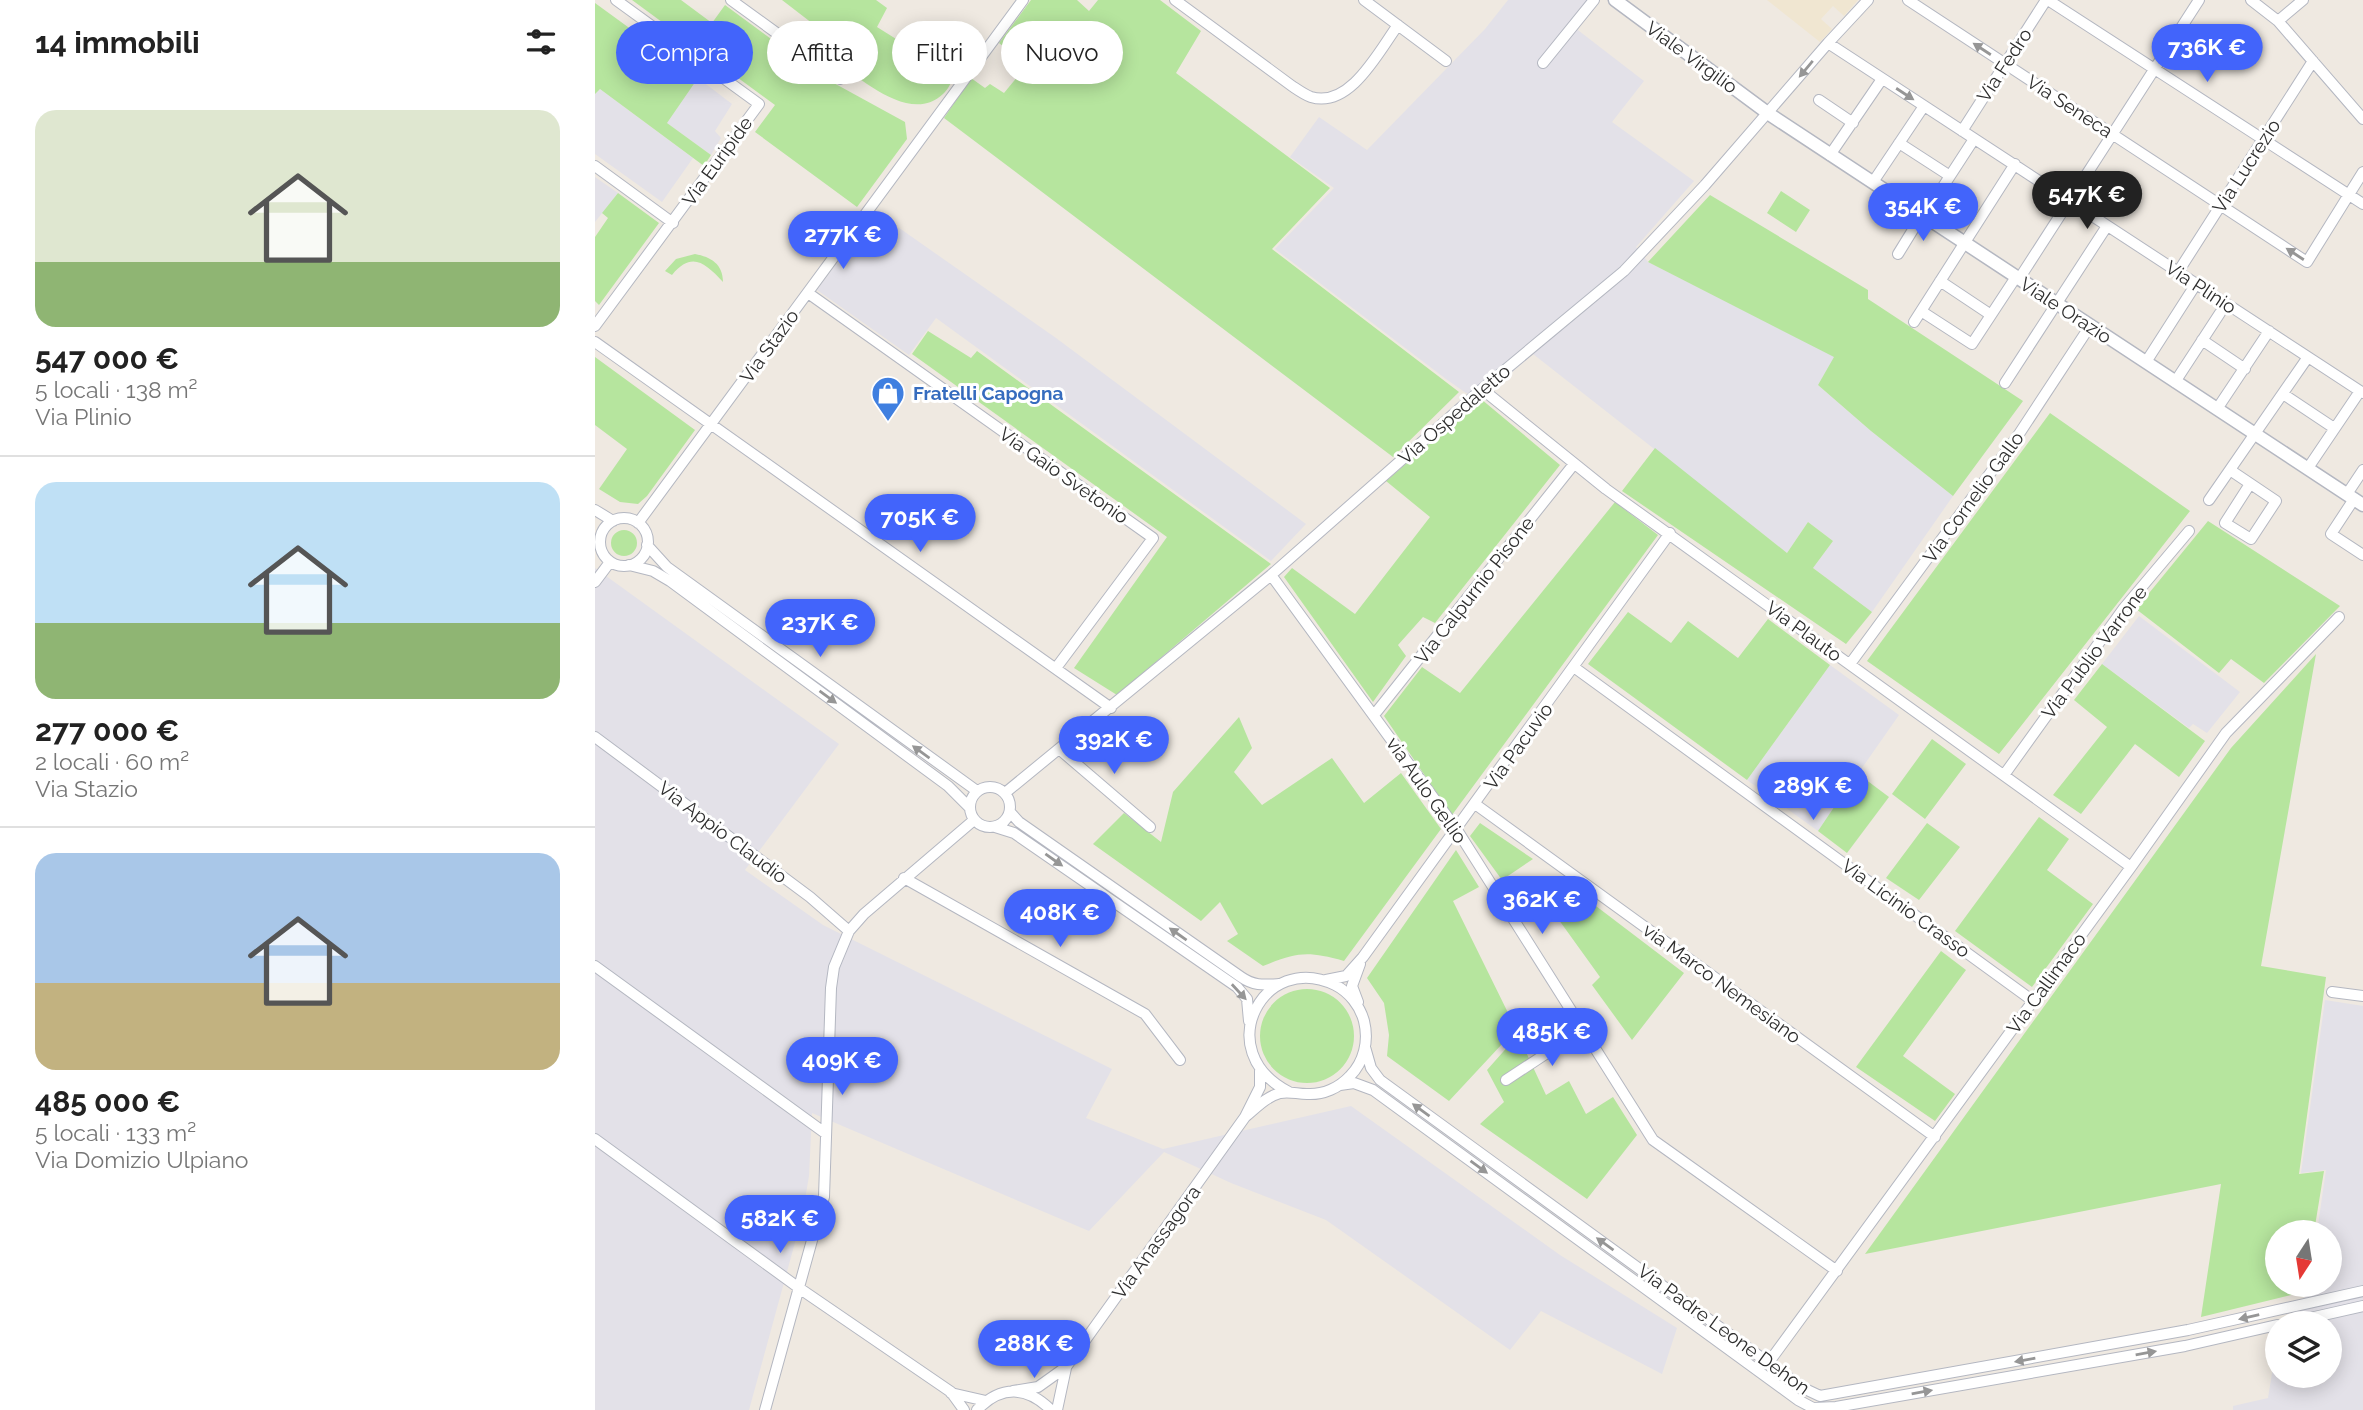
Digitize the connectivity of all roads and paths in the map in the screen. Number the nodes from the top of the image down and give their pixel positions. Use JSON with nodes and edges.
{"nodes":[{"id":1,"x":616,"y":0,"type":"edge"},
{"id":2,"x":731,"y":0,"type":"edge"},
{"id":3,"x":1023,"y":0,"type":"edge"},
{"id":4,"x":1175,"y":0,"type":"edge"},
{"id":5,"x":1364,"y":0,"type":"edge"},
{"id":6,"x":1594,"y":0,"type":"edge"},
{"id":7,"x":1615,"y":0,"type":"edge"},
{"id":8,"x":1868,"y":0,"type":"edge"},
{"id":9,"x":1907,"y":0,"type":"edge"},
{"id":10,"x":2047,"y":0,"type":"edge"},
{"id":11,"x":2199,"y":0,"type":"edge"},
{"id":12,"x":2251,"y":0,"type":"edge"},
{"id":13,"x":2303,"y":0,"type":"edge"},
{"id":14,"x":2279,"y":21,"type":"junction"},
{"id":15,"x":1398,"y":25,"type":"junction"},
{"id":16,"x":767,"y":26,"type":"edge"},
{"id":17,"x":1828,"y":43,"type":"junction"},
{"id":18,"x":1446,"y":61,"type":"dead end"},
{"id":19,"x":2313,"y":61,"type":"junction"},
{"id":20,"x":1543,"y":63,"type":"dead end"},
{"id":21,"x":2005,"y":64,"type":"junction"},
{"id":22,"x":2155,"y":69,"type":"junction"},
{"id":23,"x":1882,"y":79,"type":"junction"},
{"id":24,"x":1819,"y":100,"type":"dead end"},
{"id":25,"x":1924,"y":106,"type":"junction"},
{"id":26,"x":1769,"y":114,"type":"junction"},
{"id":27,"x":2363,"y":119,"type":"edge"},
{"id":28,"x":1853,"y":123,"type":"junction"},
{"id":29,"x":1962,"y":131,"type":"junction"},
{"id":30,"x":2113,"y":134,"type":"junction"},
{"id":31,"x":1974,"y":139,"type":"junction"},
{"id":32,"x":2264,"y":139,"type":"junction"},
{"id":33,"x":1899,"y":143,"type":"junction"},
{"id":34,"x":1830,"y":155,"type":"junction"},
{"id":35,"x":2015,"y":164,"type":"junction"},
{"id":36,"x":595,"y":166,"type":"edge"},
{"id":37,"x":2363,"y":172,"type":"edge"},
{"id":38,"x":1950,"y":176,"type":"junction"},
{"id":39,"x":1873,"y":182,"type":"junction"},
{"id":40,"x":2349,"y":194,"type":"junction"},
{"id":41,"x":2070,"y":201,"type":"junction"},
{"id":42,"x":2363,"y":204,"type":"edge"},
{"id":43,"x":2221,"y":205,"type":"junction"},
{"id":44,"x":1923,"y":215,"type":"junction"},
{"id":45,"x":673,"y":223,"type":"junction"},
{"id":46,"x":2107,"y":226,"type":"junction"},
{"id":47,"x":1965,"y":243,"type":"junction"},
{"id":48,"x":1898,"y":254,"type":"dead end"},
{"id":49,"x":2178,"y":272,"type":"junction"},
{"id":50,"x":2017,"y":278,"type":"junction"},
{"id":51,"x":1940,"y":281,"type":"junction"},
{"id":52,"x":2196,"y":284,"type":"junction"},
{"id":53,"x":808,"y":293,"type":"junction"},
{"id":54,"x":2056,"y":303,"type":"junction"},
{"id":55,"x":1921,"y":311,"type":"junction"},
{"id":56,"x":2220,"y":313,"type":"dead end"},
{"id":57,"x":1991,"y":315,"type":"junction"},
{"id":58,"x":1913,"y":322,"type":"dead end"},
{"id":59,"x":2090,"y":326,"type":"junction"},
{"id":60,"x":595,"y":327,"type":"edge"},
{"id":61,"x":2269,"y":331,"type":"junction"},
{"id":62,"x":2202,"y":340,"type":"junction"},
{"id":63,"x":595,"y":342,"type":"edge"},
{"id":64,"x":2308,"y":357,"type":"junction"},
{"id":65,"x":2146,"y":362,"type":"junction"},
{"id":66,"x":2245,"y":369,"type":"junction"},
{"id":67,"x":2175,"y":382,"type":"junction"},
{"id":68,"x":2005,"y":383,"type":"dead end"},
{"id":69,"x":1482,"y":388,"type":"junction"},
{"id":70,"x":2361,"y":391,"type":"edge"},
{"id":71,"x":2283,"y":394,"type":"junction"},
{"id":72,"x":2217,"y":410,"type":"junction"},
{"id":73,"x":710,"y":426,"type":"junction"},
{"id":74,"x":2335,"y":428,"type":"junction"},
{"id":75,"x":2254,"y":434,"type":"junction"},
{"id":76,"x":1574,"y":464,"type":"junction"},
{"id":77,"x":2308,"y":468,"type":"junction"},
{"id":78,"x":2230,"y":470,"type":"junction"},
{"id":79,"x":2363,"y":470,"type":"edge"},
{"id":80,"x":2250,"y":484,"type":"junction"},
{"id":81,"x":2355,"y":499,"type":"edge"},
{"id":82,"x":2209,"y":500,"type":"dead end"},
{"id":83,"x":595,"y":510,"type":"edge"},
{"id":84,"x":613,"y":521,"type":"junction"},
{"id":85,"x":638,"y":523,"type":"junction"},
{"id":86,"x":2189,"y":531,"type":"dead end"},
{"id":87,"x":1671,"y":533,"type":"junction"},
{"id":88,"x":597,"y":539,"type":"edge"},
{"id":89,"x":647,"y":545,"type":"junction"},
{"id":90,"x":2363,"y":555,"type":"edge"},
{"id":91,"x":610,"y":562,"type":"junction"},
{"id":92,"x":629,"y":565,"type":"junction"},
{"id":93,"x":1271,"y":575,"type":"junction"},
{"id":94,"x":595,"y":582,"type":"edge"},
{"id":95,"x":2339,"y":617,"type":"dead end"},
{"id":96,"x":1850,"y":664,"type":"junction"},
{"id":97,"x":1056,"y":668,"type":"junction"},
{"id":98,"x":1575,"y":668,"type":"junction"},
{"id":99,"x":1111,"y":708,"type":"junction"},
{"id":100,"x":1374,"y":715,"type":"junction"},
{"id":101,"x":595,"y":737,"type":"edge"},
{"id":102,"x":1059,"y":749,"type":"junction"},
{"id":103,"x":2004,"y":775,"type":"junction"},
{"id":104,"x":977,"y":791,"type":"junction"},
{"id":105,"x":1005,"y":793,"type":"junction"},
{"id":106,"x":1475,"y":804,"type":"junction"},
{"id":107,"x":969,"y":807,"type":"junction"},
{"id":108,"x":1010,"y":812,"type":"junction"},
{"id":109,"x":974,"y":820,"type":"junction"},
{"id":110,"x":995,"y":827,"type":"junction"},
{"id":111,"x":1150,"y":827,"type":"dead end"},
{"id":112,"x":1457,"y":830,"type":"junction"},
{"id":113,"x":2131,"y":867,"type":"junction"},
{"id":114,"x":904,"y":878,"type":"junction"},
{"id":115,"x":849,"y":931,"type":"junction"},
{"id":116,"x":1363,"y":957,"type":"junction"},
{"id":117,"x":595,"y":966,"type":"edge"},
{"id":118,"x":1326,"y":980,"type":"junction"},
{"id":119,"x":1280,"y":984,"type":"junction"},
{"id":120,"x":2332,"y":992,"type":"dead end"},
{"id":121,"x":2363,"y":996,"type":"edge"},
{"id":122,"x":2033,"y":1001,"type":"junction"},
{"id":123,"x":1362,"y":1014,"type":"junction"},
{"id":124,"x":1582,"y":1030,"type":"junction"},
{"id":125,"x":1249,"y":1036,"type":"junction"},
{"id":126,"x":1365,"y":1047,"type":"junction"},
{"id":127,"x":1181,"y":1060,"type":"dead end"},
{"id":128,"x":1260,"y":1071,"type":"junction"},
{"id":129,"x":1506,"y":1080,"type":"dead end"},
{"id":130,"x":1340,"y":1085,"type":"junction"},
{"id":131,"x":1289,"y":1092,"type":"junction"},
{"id":132,"x":1245,"y":1117,"type":"junction"},
{"id":133,"x":825,"y":1133,"type":"junction"},
{"id":134,"x":1935,"y":1137,"type":"junction"},
{"id":135,"x":595,"y":1139,"type":"edge"},
{"id":136,"x":1837,"y":1271,"type":"junction"},
{"id":137,"x":799,"y":1288,"type":"junction"},
{"id":138,"x":2363,"y":1291,"type":"edge"},
{"id":139,"x":2363,"y":1306,"type":"edge"},
{"id":140,"x":2341,"y":1311,"type":"edge"},
{"id":141,"x":2265,"y":1328,"type":"edge"},
{"id":142,"x":1769,"y":1363,"type":"junction"},
{"id":143,"x":1066,"y":1367,"type":"junction"},
{"id":144,"x":1013,"y":1391,"type":"junction"},
{"id":145,"x":951,"y":1392,"type":"junction"},
{"id":146,"x":986,"y":1401,"type":"junction"},
{"id":147,"x":765,"y":1410,"type":"edge"},
{"id":148,"x":964,"y":1410,"type":"edge"},
{"id":149,"x":977,"y":1410,"type":"edge"},
{"id":150,"x":1051,"y":1410,"type":"edge"},
{"id":151,"x":1057,"y":1410,"type":"edge"}],
"edges":[{"from":1,"to":45,"type":"street","name":"Via Euripide"},
{"from":2,"to":16,"type":"street"},
{"from":3,"to":53,"type":"street","name":"Via Stazio"},
{"from":4,"to":15,"type":"street"},
{"from":5,"to":15,"type":"street"},
{"from":6,"to":20,"type":"street"},
{"from":7,"to":26,"type":"street","name":"Viale Virgilio"},
{"from":8,"to":17,"type":"street","name":"Via Ospedaletto"},
{"from":21,"to":9,"type":"street","name":"Via Seneca","one_way":true},
{"from":10,"to":21,"type":"street","name":"Via Fedro"},
{"from":10,"to":22,"type":"street"},
{"from":11,"to":22,"type":"street"},
{"from":12,"to":14,"type":"street"},
{"from":13,"to":14,"type":"street"},
{"from":14,"to":19,"type":"street"},
{"from":15,"to":18,"type":"street"},
{"from":17,"to":23,"type":"street","name":"Via Plinio"},
{"from":17,"to":26,"type":"street","name":"Via Ospedaletto","one_way":true},
{"from":19,"to":27,"type":"street"},
{"from":19,"to":32,"type":"street","name":"Via Lucrezio"},
{"from":21,"to":29,"type":"street","name":"Via Fedro"},
{"from":21,"to":30,"type":"street","name":"Via Seneca"},
{"from":22,"to":30,"type":"street"},
{"from":22,"to":32,"type":"street"},
{"from":23,"to":25,"type":"street","name":"Via Plinio","one_way":true},
{"from":23,"to":28,"type":"street"},
{"from":24,"to":28,"type":"street"},
{"from":25,"to":29,"type":"street","name":"Via Plinio"},
{"from":25,"to":33,"type":"street"},
{"from":26,"to":34,"type":"street","name":"Viale Orazio"},
{"from":26,"to":69,"type":"street","name":"Via Ospedaletto"},
{"from":28,"to":34,"type":"street"},
{"from":29,"to":31,"type":"street","name":"Via Plinio"},
{"from":30,"to":41,"type":"street"},
{"from":30,"to":43,"type":"street","name":"Via Seneca"},
{"from":31,"to":35,"type":"street","name":"Via Plinio"},
{"from":31,"to":38,"type":"street"},
{"from":32,"to":40,"type":"street"},
{"from":32,"to":43,"type":"street","name":"Via Lucrezio"},
{"from":33,"to":38,"type":"street"},
{"from":33,"to":39,"type":"street"},
{"from":34,"to":39,"type":"street","name":"Viale Orazio"},
{"from":35,"to":41,"type":"street","name":"Via Plinio"},
{"from":35,"to":47,"type":"street"},
{"from":36,"to":45,"type":"street"},
{"from":37,"to":40,"type":"street"},
{"from":38,"to":44,"type":"street"},
{"from":39,"to":44,"type":"street","name":"Viale Orazio"},
{"from":40,"to":42,"type":"street"},
{"from":40,"to":43,"type":"street","name":"Via Seneca","one_way":true},
{"from":41,"to":46,"type":"street","name":"Via Plinio"},
{"from":41,"to":50,"type":"street"},
{"from":43,"to":49,"type":"street","name":"Via Lucrezio"},
{"from":44,"to":47,"type":"street","name":"Viale Orazio"},
{"from":44,"to":48,"type":"street"},
{"from":45,"to":60,"type":"street","name":"Via Euripide"},
{"from":46,"to":49,"type":"street","name":"Via Plinio"},
{"from":46,"to":54,"type":"street"},
{"from":47,"to":50,"type":"street","name":"Viale Orazio"},
{"from":47,"to":51,"type":"street"},
{"from":49,"to":52,"type":"street","name":"Via Plinio"},
{"from":50,"to":54,"type":"street","name":"Viale Orazio"},
{"from":50,"to":57,"type":"street"},
{"from":51,"to":55,"type":"street"},
{"from":51,"to":57,"type":"street"},
{"from":52,"to":61,"type":"street","name":"Via Plinio"},
{"from":52,"to":65,"type":"street"},
{"from":53,"to":73,"type":"street","name":"Via Stazio"},
{"from":53,"to":97,"type":"street","name":"Via Gaio Svetonio"},
{"from":54,"to":59,"type":"street","name":"Viale Orazio"},
{"from":54,"to":68,"type":"street"},
{"from":55,"to":57,"type":"street"},
{"from":55,"to":58,"type":"street"},
{"from":56,"to":62,"type":"street"},
{"from":59,"to":65,"type":"street","name":"Viale Orazio"},
{"from":59,"to":96,"type":"street","name":"Via Cornelio Gallo"},
{"from":61,"to":64,"type":"street","name":"Via Plinio"},
{"from":61,"to":66,"type":"street"},
{"from":62,"to":66,"type":"street"},
{"from":62,"to":67,"type":"street"},
{"from":63,"to":73,"type":"street"},
{"from":64,"to":70,"type":"street","name":"Via Plinio"},
{"from":64,"to":71,"type":"street"},
{"from":65,"to":67,"type":"street","name":"Viale Orazio"},
{"from":66,"to":72,"type":"street"},
{"from":67,"to":72,"type":"street","name":"Viale Orazio"},
{"from":69,"to":76,"type":"street","name":"Via Plauto"},
{"from":69,"to":93,"type":"street","name":"Via Ospedaletto"},
{"from":70,"to":74,"type":"street"},
{"from":71,"to":74,"type":"street"},
{"from":71,"to":75,"type":"street"},
{"from":72,"to":75,"type":"street","name":"Viale Orazio"},
{"from":73,"to":85,"type":"street","name":"Via Stazio"},
{"from":73,"to":97,"type":"street"},
{"from":74,"to":77,"type":"street"},
{"from":75,"to":77,"type":"street","name":"Viale Orazio"},
{"from":75,"to":78,"type":"street"},
{"from":76,"to":87,"type":"street","name":"Via Plauto"},
{"from":76,"to":100,"type":"street","name":"Via Calpurnio Pisone"},
{"from":77,"to":81,"type":"street","name":"Viale Orazio"},
{"from":78,"to":80,"type":"street"},
{"from":78,"to":82,"type":"street"},
{"from":79,"to":81,"type":"street"},
{"from":80,"to":80,"type":"street"},
{"from":81,"to":90,"type":"street"},
{"from":83,"to":84,"type":"street"},
{"from":84,"to":85,"type":"street"},
{"from":84,"to":88,"type":"street"},
{"from":85,"to":89,"type":"street"},
{"from":86,"to":103,"type":"street","name":"Via Publio Varrone"},
{"from":87,"to":96,"type":"street","name":"Via Plauto"},
{"from":87,"to":98,"type":"street","name":"Via Pacuvio"},
{"from":88,"to":91,"type":"street"},
{"from":89,"to":92,"type":"street"},
{"from":104,"to":89,"type":"street","one_way":true},
{"from":91,"to":92,"type":"street"},
{"from":91,"to":94,"type":"street"},
{"from":92,"to":107,"type":"street","one_way":true},
{"from":93,"to":99,"type":"street","name":"Via Ospedaletto"},
{"from":93,"to":100,"type":"street","name":"via Aulo Gellio"},
{"from":95,"to":113,"type":"street","name":"Via Callimaco"},
{"from":96,"to":103,"type":"street","name":"Via Plauto"},
{"from":97,"to":99,"type":"street"},
{"from":98,"to":106,"type":"street","name":"Via Pacuvio"},
{"from":98,"to":122,"type":"street","name":"Via Licinio Crasso"},
{"from":99,"to":102,"type":"street","name":"Via Ospedaletto"},
{"from":100,"to":112,"type":"street","name":"via Aulo Gellio"},
{"from":101,"to":115,"type":"street","name":"Via Appio Claudio"},
{"from":102,"to":105,"type":"street","name":"Via Ospedaletto"},
{"from":102,"to":111,"type":"street"},
{"from":103,"to":113,"type":"street","name":"Via Plauto"},
{"from":104,"to":105,"type":"street"},
{"from":104,"to":107,"type":"street"},
{"from":105,"to":108,"type":"street"},
{"from":106,"to":112,"type":"street","name":"Via Pacuvio"},
{"from":106,"to":134,"type":"street","name":"via Marco Nemesiano"},
{"from":107,"to":109,"type":"street"},
{"from":108,"to":110,"type":"street"},
{"from":119,"to":108,"type":"street","one_way":true},
{"from":109,"to":110,"type":"street"},
{"from":109,"to":114,"type":"street"},
{"from":110,"to":125,"type":"street","one_way":true},
{"from":112,"to":116,"type":"street","name":"Via Pacuvio"},
{"from":112,"to":124,"type":"street","name":"via Aulo Gellio"},
{"from":113,"to":122,"type":"street","name":"Via Callimaco"},
{"from":114,"to":115,"type":"street"},
{"from":114,"to":127,"type":"street"},
{"from":115,"to":133,"type":"street"},
{"from":116,"to":118,"type":"street","name":"Via Pacuvio"},
{"from":116,"to":123,"type":"street","name":"Via Pacuvio"},
{"from":117,"to":133,"type":"street"},
{"from":118,"to":119,"type":"street"},
{"from":118,"to":123,"type":"street"},
{"from":119,"to":125,"type":"street"},
{"from":120,"to":121,"type":"street"},
{"from":122,"to":134,"type":"street","name":"Via Callimaco"},
{"from":123,"to":126,"type":"street"},
{"from":124,"to":129,"type":"street"},
{"from":124,"to":136,"type":"street","name":"via Aulo Gellio"},
{"from":125,"to":128,"type":"street"},
{"from":126,"to":130,"type":"street"},
{"from":142,"to":126,"type":"street","name":"Via Padre Leone Dehon","one_way":true},
{"from":128,"to":131,"type":"street"},
{"from":128,"to":132,"type":"street","name":"Via Anassagora"},
{"from":130,"to":131,"type":"street"},
{"from":130,"to":141,"type":"street","name":"Via Padre Leone Dehon","one_way":true},
{"from":131,"to":132,"type":"street","name":"Via Anassagora"},
{"from":132,"to":143,"type":"street","name":"Via Anassagora"},
{"from":133,"to":137,"type":"street"},
{"from":134,"to":136,"type":"street","name":"Via Callimaco"},
{"from":135,"to":137,"type":"street"},
{"from":136,"to":142,"type":"street","name":"Via Callimaco"},
{"from":137,"to":145,"type":"street"},
{"from":137,"to":147,"type":"street"},
{"from":138,"to":142,"type":"street","name":"Via Padre Leone Dehon","one_way":true},
{"from":139,"to":140,"type":"street"},
{"from":143,"to":144,"type":"street","name":"Via Anassagora"},
{"from":143,"to":151,"type":"street","name":"Via Anassagora"},
{"from":144,"to":146,"type":"street","name":"Via Anassagora"},
{"from":144,"to":150,"type":"street"},
{"from":145,"to":146,"type":"street"},
{"from":145,"to":148,"type":"street"},
{"from":146,"to":149,"type":"street"}]}
